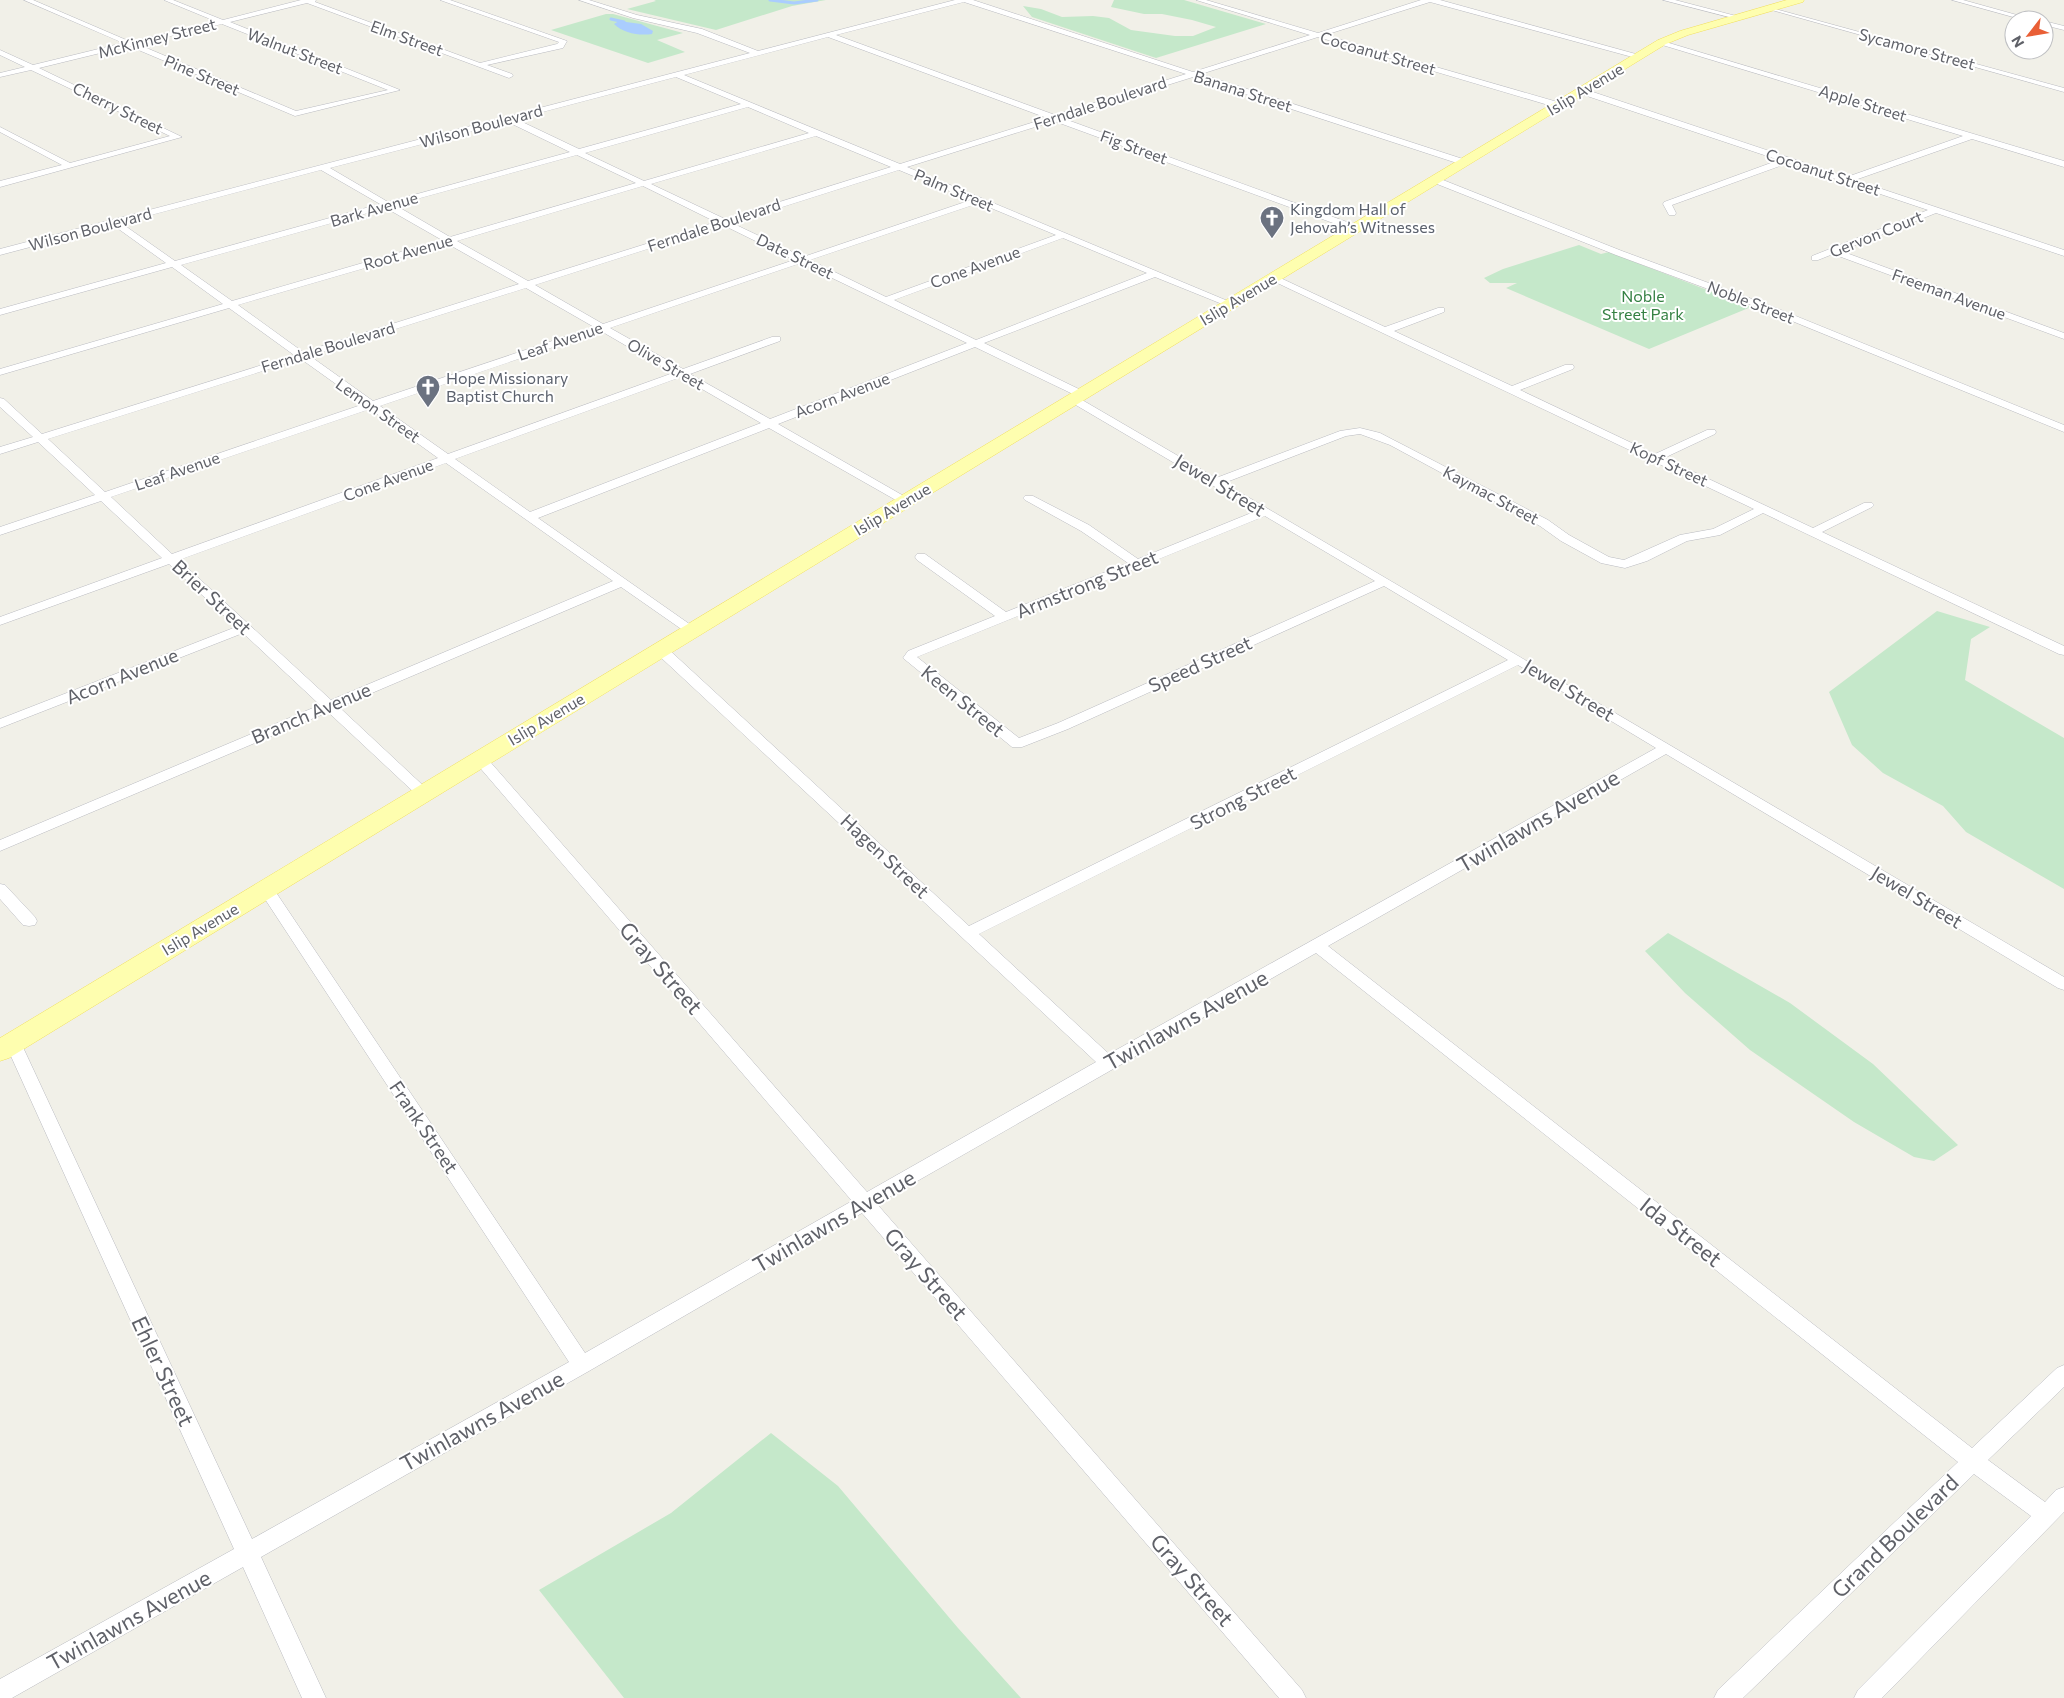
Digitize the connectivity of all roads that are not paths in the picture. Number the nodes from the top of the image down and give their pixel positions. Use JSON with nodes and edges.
{"nodes":[{"id":1,"x":27,"y":0,"type":"edge"},
{"id":2,"x":167,"y":0,"type":"edge"},
{"id":3,"x":309,"y":0,"type":"edge"},
{"id":4,"x":443,"y":0,"type":"edge"},
{"id":5,"x":582,"y":0,"type":"edge"},
{"id":6,"x":965,"y":0,"type":"edge"},
{"id":7,"x":1199,"y":0,"type":"edge"},
{"id":8,"x":1430,"y":0,"type":"edge"},
{"id":9,"x":1666,"y":0,"type":"edge"},
{"id":10,"x":1799,"y":0,"type":"edge"},
{"id":11,"x":1955,"y":0,"type":"edge"},
{"id":12,"x":1770,"y":8,"type":"junction"},
{"id":13,"x":2004,"y":13,"type":"edge"},
{"id":14,"x":1737,"y":17,"type":"junction"},
{"id":15,"x":222,"y":22,"type":"junction"},
{"id":16,"x":828,"y":35,"type":"junction"},
{"id":17,"x":1318,"y":35,"type":"junction"},
{"id":18,"x":1662,"y":42,"type":"junction"},
{"id":19,"x":130,"y":44,"type":"junction"},
{"id":20,"x":0,"y":52,"type":"edge"},
{"id":21,"x":758,"y":54,"type":"junction"},
{"id":22,"x":1639,"y":56,"type":"junction"},
{"id":23,"x":480,"y":65,"type":"junction"},
{"id":24,"x":33,"y":67,"type":"junction"},
{"id":25,"x":1192,"y":74,"type":"junction"},
{"id":26,"x":0,"y":75,"type":"edge"},
{"id":27,"x":677,"y":75,"type":"junction"},
{"id":28,"x":509,"y":76,"type":"dead end"},
{"id":29,"x":2064,"y":90,"type":"edge"},
{"id":30,"x":1581,"y":91,"type":"junction"},
{"id":31,"x":748,"y":105,"type":"junction"},
{"id":32,"x":1558,"y":105,"type":"junction"},
{"id":33,"x":295,"y":114,"type":"joint"},
{"id":34,"x":1055,"y":118,"type":"junction"},
{"id":35,"x":509,"y":119,"type":"junction"},
{"id":36,"x":0,"y":129,"type":"edge"},
{"id":37,"x":816,"y":133,"type":"junction"},
{"id":38,"x":1971,"y":136,"type":"junction"},
{"id":39,"x":578,"y":152,"type":"junction"},
{"id":40,"x":1788,"y":160,"type":"junction"},
{"id":41,"x":1463,"y":162,"type":"junction"},
{"id":42,"x":2064,"y":164,"type":"edge"},
{"id":43,"x":70,"y":166,"type":"junction"},
{"id":44,"x":899,"y":167,"type":"junction"},
{"id":45,"x":323,"y":168,"type":"junction"},
{"id":46,"x":1435,"y":180,"type":"junction"},
{"id":47,"x":1848,"y":180,"type":"junction"},
{"id":48,"x":643,"y":183,"type":"junction"},
{"id":49,"x":0,"y":184,"type":"edge"},
{"id":50,"x":979,"y":200,"type":"junction"},
{"id":51,"x":387,"y":205,"type":"junction"},
{"id":52,"x":1936,"y":210,"type":"junction"},
{"id":53,"x":1672,"y":213,"type":"dead end"},
{"id":54,"x":114,"y":222,"type":"junction"},
{"id":55,"x":724,"y":222,"type":"junction"},
{"id":56,"x":1355,"y":228,"type":"junction"},
{"id":57,"x":1064,"y":235,"type":"junction"},
{"id":58,"x":449,"y":240,"type":"junction"},
{"id":59,"x":1833,"y":251,"type":"junction"},
{"id":60,"x":0,"y":252,"type":"edge"},
{"id":61,"x":2064,"y":253,"type":"edge"},
{"id":62,"x":1815,"y":258,"type":"dead end"},
{"id":63,"x":802,"y":260,"type":"junction"},
{"id":64,"x":172,"y":265,"type":"junction"},
{"id":65,"x":1156,"y":273,"type":"junction"},
{"id":66,"x":1274,"y":278,"type":"junction"},
{"id":67,"x":527,"y":285,"type":"junction"},
{"id":68,"x":886,"y":300,"type":"junction"},
{"id":69,"x":230,"y":304,"type":"junction"},
{"id":70,"x":1230,"y":304,"type":"junction"},
{"id":71,"x":1441,"y":310,"type":"dead end"},
{"id":72,"x":0,"y":312,"type":"edge"},
{"id":73,"x":602,"y":327,"type":"junction"},
{"id":74,"x":1386,"y":330,"type":"junction"},
{"id":75,"x":2064,"y":336,"type":"edge"},
{"id":76,"x":776,"y":340,"type":"dead end"},
{"id":77,"x":975,"y":343,"type":"junction"},
{"id":78,"x":302,"y":356,"type":"junction"},
{"id":79,"x":1569,"y":367,"type":"dead end"},
{"id":80,"x":0,"y":372,"type":"edge"},
{"id":81,"x":682,"y":373,"type":"junction"},
{"id":82,"x":1512,"y":390,"type":"junction"},
{"id":83,"x":1077,"y":396,"type":"junction"},
{"id":84,"x":0,"y":401,"type":"edge"},
{"id":85,"x":371,"y":405,"type":"junction"},
{"id":86,"x":769,"y":423,"type":"junction"},
{"id":87,"x":2064,"y":430,"type":"edge"},
{"id":88,"x":1711,"y":432,"type":"dead end"},
{"id":89,"x":40,"y":438,"type":"junction"},
{"id":90,"x":0,"y":451,"type":"edge"},
{"id":91,"x":447,"y":458,"type":"junction"},
{"id":92,"x":1655,"y":458,"type":"junction"},
{"id":93,"x":1215,"y":482,"type":"junction"},
{"id":94,"x":103,"y":496,"type":"junction"},
{"id":95,"x":1029,"y":498,"type":"dead end"},
{"id":96,"x":905,"y":501,"type":"junction"},
{"id":97,"x":1868,"y":505,"type":"dead end"},
{"id":98,"x":1763,"y":509,"type":"junction"},
{"id":99,"x":1265,"y":512,"type":"junction"},
{"id":100,"x":529,"y":517,"type":"junction"},
{"id":101,"x":0,"y":531,"type":"edge"},
{"id":102,"x":1814,"y":532,"type":"junction"},
{"id":103,"x":921,"y":557,"type":"dead end"},
{"id":104,"x":170,"y":559,"type":"junction"},
{"id":105,"x":1136,"y":563,"type":"junction"},
{"id":106,"x":622,"y":582,"type":"junction"},
{"id":107,"x":1383,"y":582,"type":"junction"},
{"id":108,"x":1004,"y":618,"type":"junction"},
{"id":109,"x":0,"y":621,"type":"edge"},
{"id":110,"x":245,"y":628,"type":"junction"},
{"id":111,"x":692,"y":630,"type":"junction"},
{"id":112,"x":661,"y":650,"type":"junction"},
{"id":113,"x":2064,"y":651,"type":"edge"},
{"id":114,"x":910,"y":658,"type":"joint"},
{"id":115,"x":1518,"y":660,"type":"junction"},
{"id":116,"x":329,"y":706,"type":"junction"},
{"id":117,"x":0,"y":724,"type":"edge"},
{"id":118,"x":1017,"y":744,"type":"joint"},
{"id":119,"x":1667,"y":748,"type":"junction"},
{"id":120,"x":480,"y":759,"type":"junction"},
{"id":121,"x":424,"y":794,"type":"junction"},
{"id":122,"x":0,"y":846,"type":"edge"},
{"id":123,"x":0,"y":889,"type":"edge"},
{"id":124,"x":266,"y":889,"type":"junction"},
{"id":125,"x":29,"y":921,"type":"dead end"},
{"id":126,"x":968,"y":933,"type":"junction"},
{"id":127,"x":1318,"y":946,"type":"junction"},
{"id":128,"x":2064,"y":984,"type":"edge"},
{"id":129,"x":6,"y":1047,"type":"edge"},
{"id":130,"x":1108,"y":1063,"type":"junction"},
{"id":131,"x":864,"y":1203,"type":"junction"},
{"id":132,"x":582,"y":1365,"type":"junction"},
{"id":133,"x":2064,"y":1374,"type":"edge"},
{"id":134,"x":1973,"y":1461,"type":"junction"},
{"id":135,"x":2064,"y":1497,"type":"edge"},
{"id":136,"x":2046,"y":1515,"type":"junction"},
{"id":137,"x":246,"y":1554,"type":"junction"},
{"id":138,"x":0,"y":1692,"type":"edge"},
{"id":139,"x":314,"y":1698,"type":"edge"},
{"id":140,"x":1294,"y":1698,"type":"edge"},
{"id":141,"x":1726,"y":1698,"type":"edge"},
{"id":142,"x":1866,"y":1698,"type":"edge"}],
"edges":[{"from":1,"to":19,"type":"street","name":"Pine Street"},
{"from":2,"to":15,"type":"street","name":"Walnut Street"},
{"from":3,"to":15,"type":"street","name":"McKinney Street"},
{"from":3,"to":23,"type":"street","name":"Elm Street"},
{"from":4,"to":23,"type":"street"},
{"from":5,"to":21,"type":"street"},
{"from":6,"to":16,"type":"street","name":"Wilson Boulevard"},
{"from":6,"to":25,"type":"street","name":"Banana Street"},
{"from":7,"to":17,"type":"street","name":"Cocoanut Street"},
{"from":8,"to":17,"type":"street","name":"Ferndale Boulevard"},
{"from":8,"to":22,"type":"street"},
{"from":9,"to":14,"type":"street"},
{"from":10,"to":12,"type":"main road","name":"Islip Avenue"},
{"from":11,"to":13,"type":"street"},
{"from":12,"to":14,"type":"main road","name":"Islip Avenue"},
{"from":12,"to":29,"type":"street","name":"Sycamore Street"},
{"from":14,"to":18,"type":"main road","name":"Islip Avenue"},
{"from":15,"to":19,"type":"street","name":"McKinney Street"},
{"from":15,"to":33,"type":"street","name":"Walnut Street"},
{"from":16,"to":21,"type":"street","name":"Wilson Boulevard"},
{"from":16,"to":34,"type":"street","name":"Fig Street"},
{"from":17,"to":25,"type":"street","name":"Ferndale Boulevard"},
{"from":17,"to":32,"type":"street","name":"Cocoanut Street"},
{"from":18,"to":22,"type":"main road","name":"Islip Avenue"},
{"from":18,"to":38,"type":"street","name":"Apple Street"},
{"from":19,"to":24,"type":"street","name":"McKinney Street"},
{"from":19,"to":33,"type":"street","name":"Pine Street"},
{"from":20,"to":24,"type":"street","name":"Cherry Street"},
{"from":21,"to":27,"type":"street","name":"Wilson Boulevard"},
{"from":22,"to":30,"type":"main road","name":"Islip Avenue"},
{"from":23,"to":28,"type":"street","name":"Elm Street"},
{"from":24,"to":26,"type":"street","name":"McKinney Street"},
{"from":24,"to":43,"type":"street","name":"Cherry Street"},
{"from":25,"to":34,"type":"street","name":"Ferndale Boulevard"},
{"from":25,"to":41,"type":"street","name":"Banana Street"},
{"from":27,"to":31,"type":"street","name":"Palm Street"},
{"from":27,"to":35,"type":"street","name":"Wilson Boulevard"},
{"from":30,"to":32,"type":"main road","name":"Islip Avenue"},
{"from":30,"to":40,"type":"street","name":"Cocoanut Street"},
{"from":31,"to":37,"type":"street","name":"Palm Street"},
{"from":31,"to":39,"type":"street","name":"Bark Avenue"},
{"from":32,"to":41,"type":"main road","name":"Islip Avenue"},
{"from":34,"to":44,"type":"street","name":"Ferndale Boulevard"},
{"from":34,"to":56,"type":"street","name":"Fig Street"},
{"from":35,"to":39,"type":"street","name":"Date Street"},
{"from":35,"to":45,"type":"street","name":"Wilson Boulevard"},
{"from":36,"to":43,"type":"street"},
{"from":37,"to":44,"type":"street","name":"Palm Street"},
{"from":37,"to":48,"type":"street","name":"Root Avenue"},
{"from":38,"to":42,"type":"street","name":"Apple Street"},
{"from":38,"to":47,"type":"street"},
{"from":39,"to":48,"type":"street","name":"Date Street"},
{"from":39,"to":51,"type":"street","name":"Bark Avenue"},
{"from":40,"to":47,"type":"street","name":"Cocoanut Street"},
{"from":40,"to":53,"type":"street"},
{"from":41,"to":46,"type":"main road","name":"Islip Avenue"},
{"from":43,"to":49,"type":"street","name":"Cherry Street"},
{"from":44,"to":50,"type":"street","name":"Palm Street"},
{"from":44,"to":55,"type":"street","name":"Ferndale Boulevard"},
{"from":45,"to":51,"type":"street","name":"Olive Street"},
{"from":45,"to":54,"type":"street","name":"Wilson Boulevard"},
{"from":46,"to":56,"type":"main road","name":"Islip Avenue"},
{"from":46,"to":87,"type":"street","name":"Noble Street"},
{"from":47,"to":52,"type":"street","name":"Cocoanut Street"},
{"from":48,"to":55,"type":"street","name":"Date Street"},
{"from":48,"to":58,"type":"street","name":"Root Avenue"},
{"from":50,"to":57,"type":"street","name":"Palm Street"},
{"from":50,"to":63,"type":"street","name":"Leaf Avenue"},
{"from":51,"to":58,"type":"street","name":"Olive Street"},
{"from":51,"to":64,"type":"street","name":"Bark Avenue"},
{"from":52,"to":59,"type":"street","name":"Gervon Court"},
{"from":52,"to":61,"type":"street","name":"Cocoanut Street"},
{"from":54,"to":60,"type":"street","name":"Wilson Boulevard"},
{"from":54,"to":64,"type":"street","name":"Lemon Street"},
{"from":55,"to":63,"type":"street","name":"Date Street"},
{"from":55,"to":67,"type":"street","name":"Ferndale Boulevard"},
{"from":56,"to":66,"type":"main road","name":"Islip Avenue"},
{"from":57,"to":65,"type":"street","name":"Palm Street"},
{"from":57,"to":68,"type":"street","name":"Cone Avenue"},
{"from":58,"to":67,"type":"street","name":"Olive Street"},
{"from":58,"to":69,"type":"street","name":"Root Avenue"},
{"from":59,"to":62,"type":"street","name":"Gervon Court"},
{"from":59,"to":75,"type":"street","name":"Freeman Avenue"},
{"from":63,"to":68,"type":"street","name":"Date Street"},
{"from":63,"to":73,"type":"street","name":"Leaf Avenue"},
{"from":64,"to":69,"type":"street","name":"Lemon Street"},
{"from":64,"to":72,"type":"street","name":"Bark Avenue"},
{"from":65,"to":70,"type":"street","name":"Palm Street"},
{"from":65,"to":77,"type":"street","name":"Acorn Avenue"},
{"from":66,"to":70,"type":"main road","name":"Islip Avenue"},
{"from":66,"to":74,"type":"street","name":"Kopf Street"},
{"from":67,"to":73,"type":"street","name":"Olive Street"},
{"from":67,"to":78,"type":"street","name":"Ferndale Boulevard"},
{"from":68,"to":77,"type":"street","name":"Date Street"},
{"from":69,"to":78,"type":"street","name":"Lemon Street"},
{"from":69,"to":80,"type":"street","name":"Root Avenue"},
{"from":70,"to":83,"type":"main road","name":"Islip Avenue"},
{"from":71,"to":74,"type":"street"},
{"from":73,"to":81,"type":"street","name":"Olive Street"},
{"from":73,"to":85,"type":"street","name":"Leaf Avenue"},
{"from":74,"to":82,"type":"street","name":"Kopf Street"},
{"from":76,"to":81,"type":"street","name":"Cone Avenue"},
{"from":77,"to":83,"type":"street","name":"Date Street"},
{"from":77,"to":86,"type":"street","name":"Acorn Avenue"},
{"from":78,"to":85,"type":"street","name":"Lemon Street"},
{"from":78,"to":89,"type":"street","name":"Ferndale Boulevard"},
{"from":79,"to":82,"type":"street"},
{"from":81,"to":86,"type":"street","name":"Olive Street"},
{"from":81,"to":91,"type":"street","name":"Cone Avenue"},
{"from":82,"to":92,"type":"street","name":"Kopf Street"},
{"from":83,"to":93,"type":"street","name":"Jewel Street"},
{"from":83,"to":96,"type":"main road","name":"Islip Avenue"},
{"from":84,"to":89,"type":"street","name":"Brier Street"},
{"from":85,"to":91,"type":"street","name":"Lemon Street"},
{"from":85,"to":94,"type":"street","name":"Leaf Avenue"},
{"from":86,"to":96,"type":"street","name":"Olive Street"},
{"from":86,"to":100,"type":"street","name":"Acorn Avenue"},
{"from":88,"to":92,"type":"street"},
{"from":89,"to":90,"type":"street","name":"Ferndale Boulevard"},
{"from":89,"to":94,"type":"street","name":"Brier Street"},
{"from":91,"to":100,"type":"street","name":"Lemon Street"},
{"from":91,"to":104,"type":"street","name":"Cone Avenue"},
{"from":92,"to":98,"type":"street","name":"Kopf Street"},
{"from":93,"to":98,"type":"street","name":"Kaymac Street"},
{"from":93,"to":99,"type":"street","name":"Jewel Street"},
{"from":94,"to":101,"type":"street","name":"Leaf Avenue"},
{"from":94,"to":104,"type":"street","name":"Brier Street"},
{"from":95,"to":105,"type":"street"},
{"from":96,"to":111,"type":"main road","name":"Islip Avenue"},
{"from":97,"to":102,"type":"street"},
{"from":98,"to":102,"type":"street","name":"Kopf Street"},
{"from":99,"to":105,"type":"street","name":"Armstrong Street"},
{"from":99,"to":107,"type":"street","name":"Jewel Street"},
{"from":100,"to":106,"type":"street","name":"Lemon Street"},
{"from":102,"to":113,"type":"street","name":"Kopf Street"},
{"from":103,"to":108,"type":"street"},
{"from":104,"to":109,"type":"street","name":"Cone Avenue"},
{"from":104,"to":110,"type":"street","name":"Brier Street"},
{"from":105,"to":108,"type":"street","name":"Armstrong Street"},
{"from":106,"to":111,"type":"street","name":"Lemon Street"},
{"from":106,"to":116,"type":"street","name":"Branch Avenue"},
{"from":107,"to":115,"type":"street","name":"Jewel Street"},
{"from":107,"to":118,"type":"street","name":"Speed Street"},
{"from":108,"to":114,"type":"street","name":"Armstrong Street"},
{"from":110,"to":116,"type":"street","name":"Brier Street"},
{"from":110,"to":117,"type":"street","name":"Acorn Avenue"},
{"from":111,"to":112,"type":"main road","name":"Islip Avenue"},
{"from":112,"to":120,"type":"main road","name":"Islip Avenue"},
{"from":112,"to":126,"type":"street","name":"Hagen Street"},
{"from":114,"to":118,"type":"street","name":"Keen Street"},
{"from":115,"to":119,"type":"street","name":"Jewel Street"},
{"from":115,"to":126,"type":"street","name":"Strong Street"},
{"from":116,"to":121,"type":"street","name":"Brier Street"},
{"from":116,"to":122,"type":"street","name":"Branch Avenue"},
{"from":119,"to":127,"type":"street","name":"Twinlawns Avenue"},
{"from":119,"to":128,"type":"street","name":"Jewel Street"},
{"from":120,"to":121,"type":"main road","name":"Islip Avenue"},
{"from":120,"to":131,"type":"street","name":"Gray Street"},
{"from":121,"to":124,"type":"main road","name":"Islip Avenue"},
{"from":123,"to":125,"type":"street"},
{"from":124,"to":129,"type":"main road","name":"Islip Avenue"},
{"from":124,"to":132,"type":"street","name":"Frank Street"},
{"from":126,"to":130,"type":"street","name":"Hagen Street"},
{"from":127,"to":130,"type":"street","name":"Twinlawns Avenue"},
{"from":127,"to":134,"type":"street","name":"Ida Street"},
{"from":129,"to":137,"type":"street","name":"Ehler Street"},
{"from":130,"to":131,"type":"street","name":"Twinlawns Avenue"},
{"from":131,"to":132,"type":"street","name":"Twinlawns Avenue"},
{"from":131,"to":140,"type":"street","name":"Gray Street"},
{"from":132,"to":137,"type":"street","name":"Twinlawns Avenue"},
{"from":133,"to":134,"type":"street","name":"Grand Boulevard"},
{"from":134,"to":136,"type":"street","name":"Ida Street"},
{"from":134,"to":141,"type":"street","name":"Grand Boulevard"},
{"from":135,"to":136,"type":"street"},
{"from":136,"to":142,"type":"street"},
{"from":137,"to":138,"type":"street","name":"Twinlawns Avenue"},
{"from":137,"to":139,"type":"street","name":"Ehler Street"}]}
